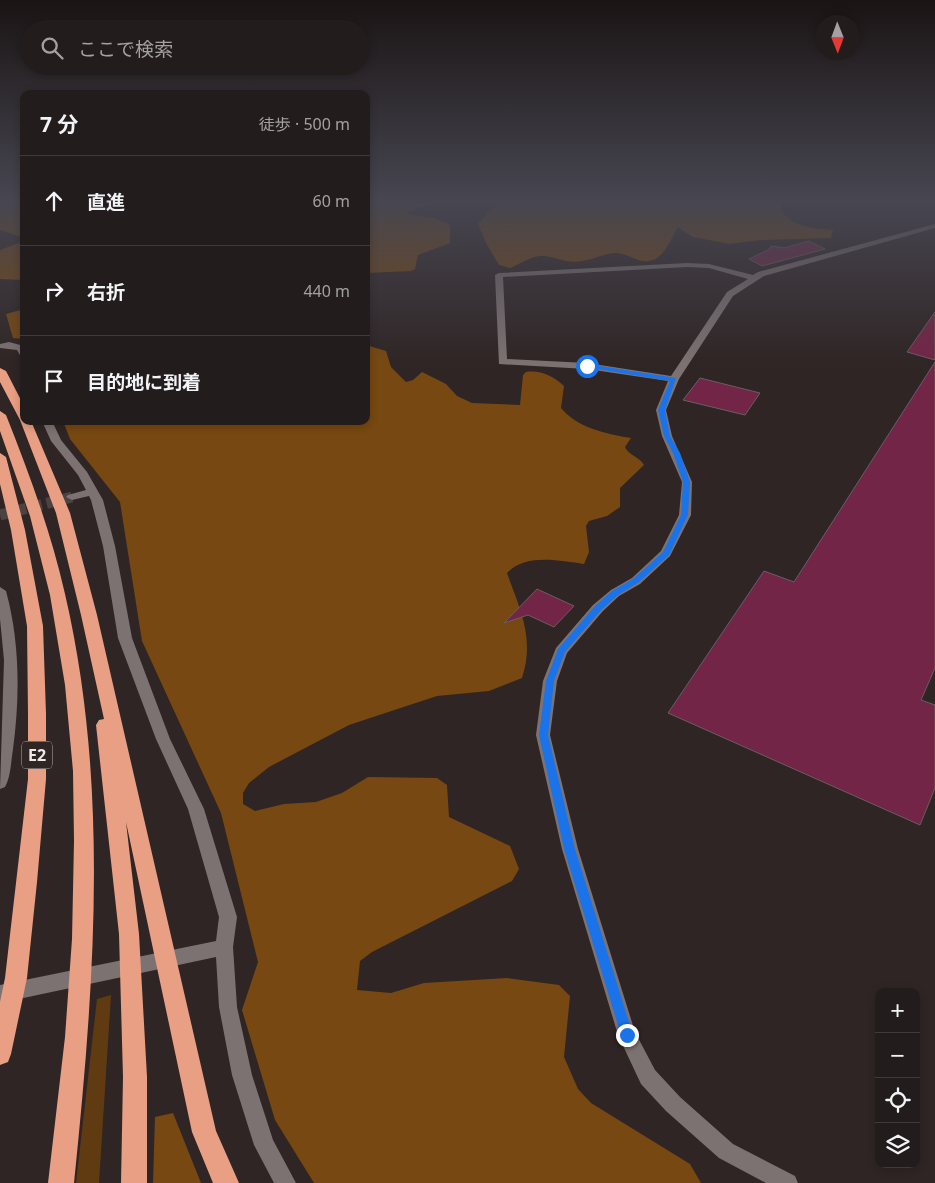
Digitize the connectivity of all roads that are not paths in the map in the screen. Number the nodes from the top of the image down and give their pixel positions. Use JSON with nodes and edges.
{"nodes":[{"id":1,"x":837,"y":254,"type":"edge"},
{"id":2,"x":754,"y":278,"type":"junction"},
{"id":3,"x":1,"y":346,"type":"edge"},
{"id":4,"x":20,"y":347,"type":"edge"},
{"id":5,"x":0,"y":371,"type":"edge"},
{"id":6,"x":674,"y":380,"type":"junction"},
{"id":7,"x":20,"y":412,"type":"edge"},
{"id":8,"x":0,"y":416,"type":"edge"},
{"id":9,"x":26,"y":425,"type":"edge"},
{"id":10,"x":49,"y":425,"type":"edge"},
{"id":11,"x":0,"y":457,"type":"edge"},
{"id":12,"x":93,"y":491,"type":"junction"},
{"id":13,"x":72,"y":497,"type":"tunnel mouth"},
{"id":14,"x":0,"y":591,"type":"edge"},
{"id":15,"x":88,"y":615,"type":"junction"},
{"id":16,"x":0,"y":784,"type":"edge"},
{"id":17,"x":217,"y":949,"type":"junction"},
{"id":18,"x":0,"y":994,"type":"edge"},
{"id":19,"x":0,"y":1054,"type":"edge"},
{"id":20,"x":61,"y":1183,"type":"edge"},
{"id":21,"x":134,"y":1183,"type":"edge"},
{"id":22,"x":226,"y":1183,"type":"edge"},
{"id":23,"x":286,"y":1183,"type":"edge"},
{"id":24,"x":788,"y":1183,"type":"edge"}],
"edges":[{"from":1,"to":2,"type":"street"},
{"from":2,"to":6,"type":"street"},
{"from":2,"to":6,"type":"street"},
{"from":3,"to":4,"type":"street"},
{"from":5,"to":7,"type":"highway"},
{"from":6,"to":24,"type":"street"},
{"from":8,"to":20,"type":"highway"},
{"from":9,"to":15,"type":"highway"},
{"from":10,"to":12,"type":"street"},
{"from":11,"to":19,"type":"highway","number":"E2"},
{"from":12,"to":13,"type":"street"},
{"from":12,"to":17,"type":"street"},
{"from":14,"to":16,"type":"street"},
{"from":15,"to":21,"type":"highway"},
{"from":15,"to":22,"type":"highway"},
{"from":17,"to":18,"type":"street"},
{"from":17,"to":23,"type":"street"}]}
